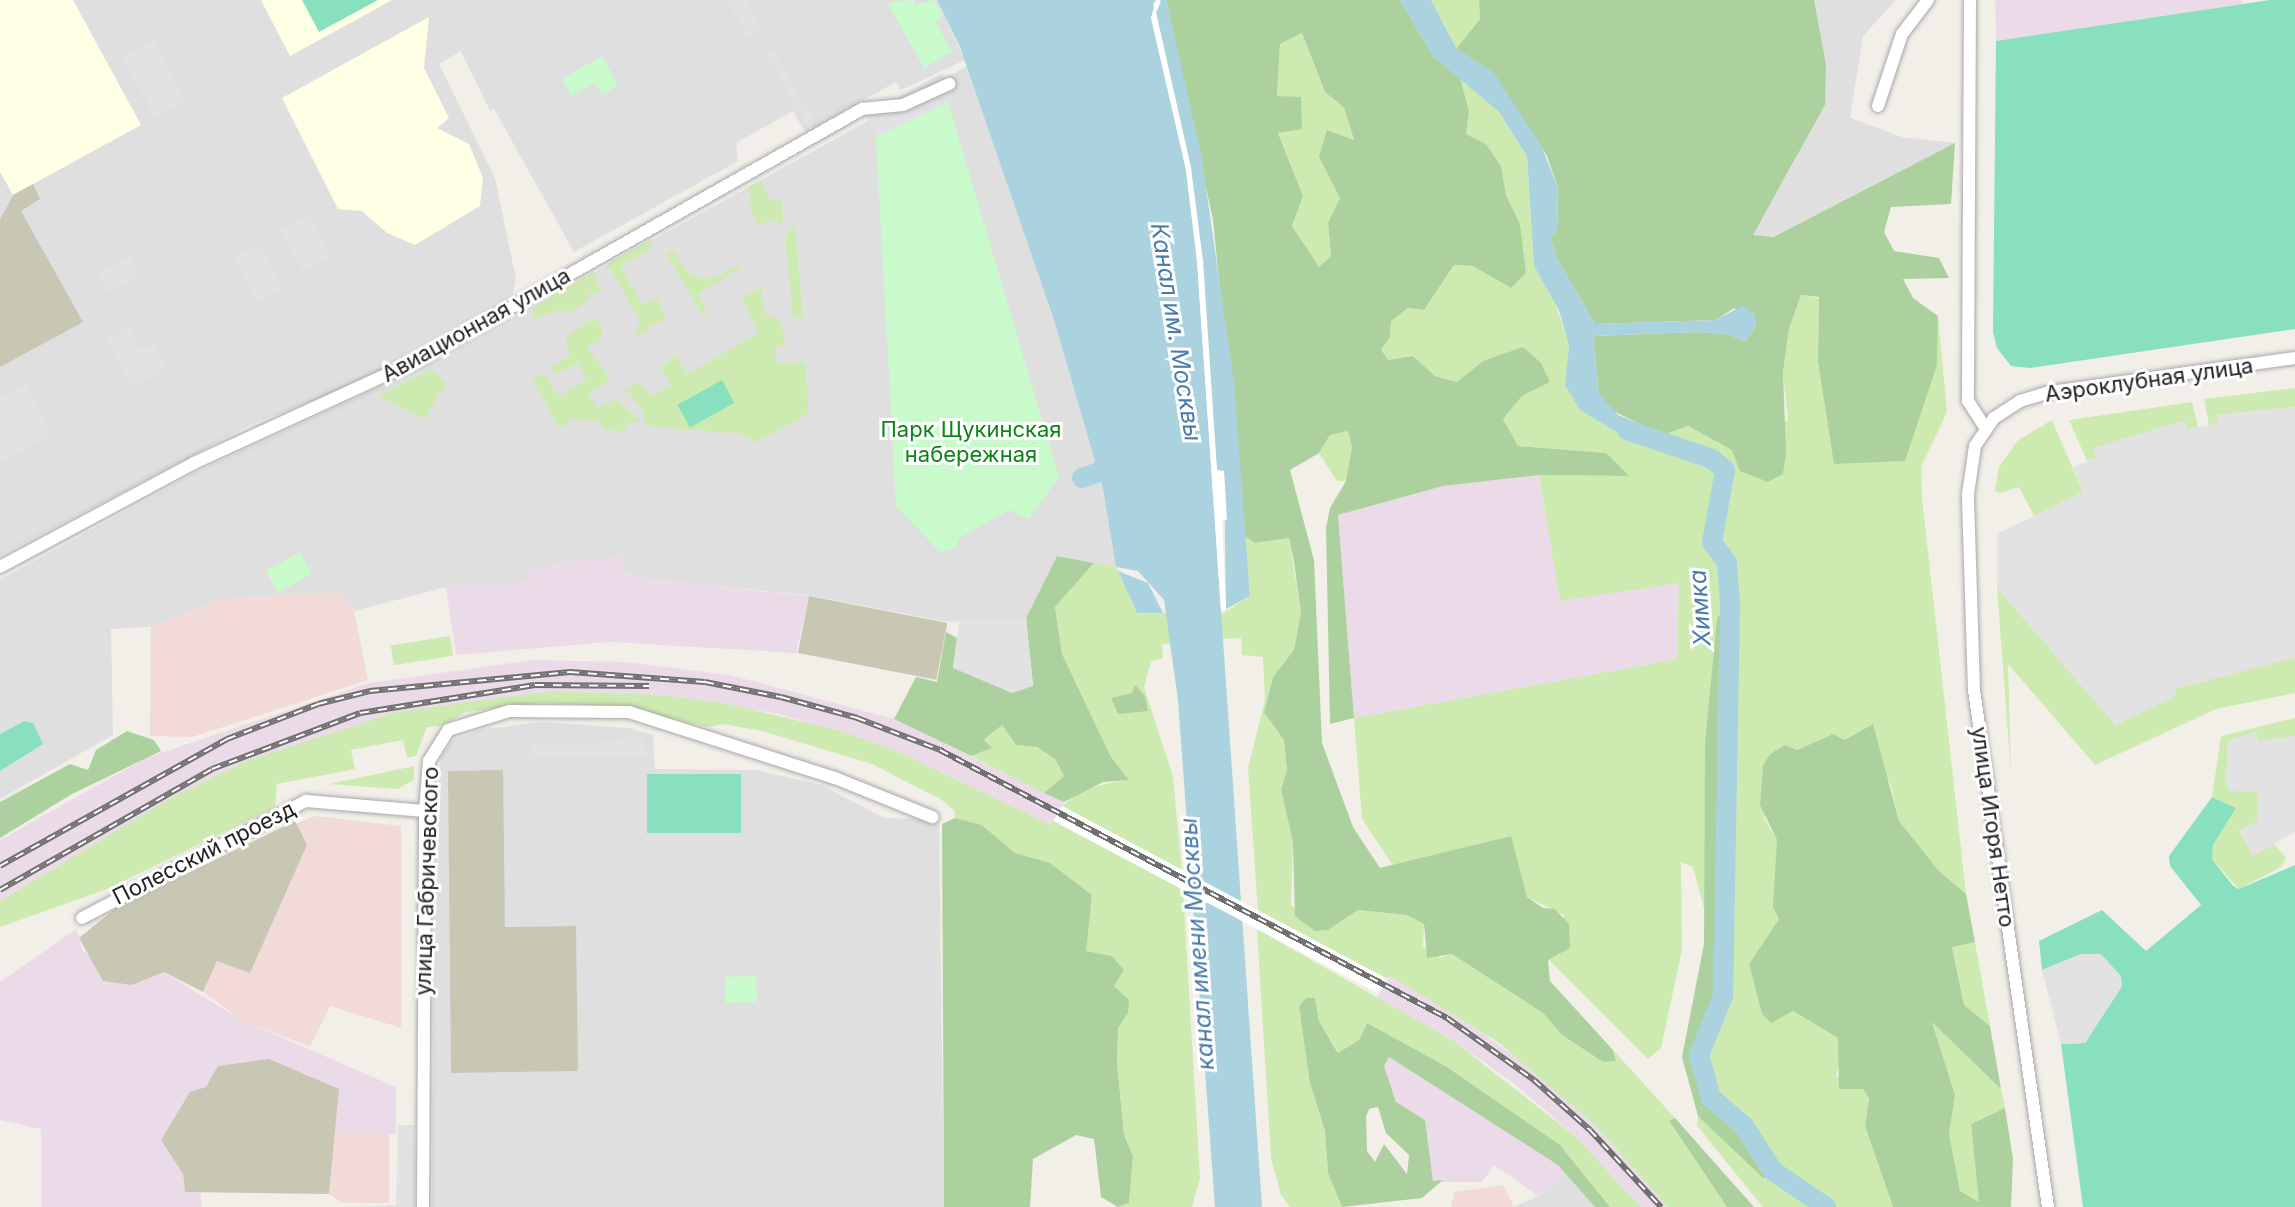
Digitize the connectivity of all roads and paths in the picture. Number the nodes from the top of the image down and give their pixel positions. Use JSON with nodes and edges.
{"nodes":[{"id":1,"x":1928,"y":0,"type":"edge"},
{"id":2,"x":1970,"y":0,"type":"edge"},
{"id":3,"x":949,"y":84,"type":"dead end"},
{"id":4,"x":1878,"y":106,"type":"dead end"},
{"id":5,"x":2295,"y":358,"type":"edge"},
{"id":6,"x":1986,"y":429,"type":"junction"},
{"id":7,"x":1975,"y":446,"type":"joint"},
{"id":8,"x":0,"y":567,"type":"edge"},
{"id":9,"x":425,"y":811,"type":"junction"},
{"id":10,"x":932,"y":817,"type":"dead end"},
{"id":11,"x":82,"y":918,"type":"dead end"},
{"id":12,"x":423,"y":1207,"type":"edge"},
{"id":13,"x":2048,"y":1207,"type":"edge"}],
"edges":[{"from":1,"to":4,"type":"street"},
{"from":2,"to":6,"type":"street"},
{"from":3,"to":8,"type":"street","name":"Авиационная улица"},
{"from":5,"to":6,"type":"street","name":"Аэроклубная улица"},
{"from":6,"to":7,"type":"street","name":"Аэроклубная улица"},
{"from":7,"to":13,"type":"street","name":"улица Игоря Нетто"},
{"from":9,"to":10,"type":"street","name":"улица Габричевского"},
{"from":9,"to":11,"type":"street","name":"Полесский проезд"},
{"from":9,"to":12,"type":"street","name":"улица Габричевского"}]}
